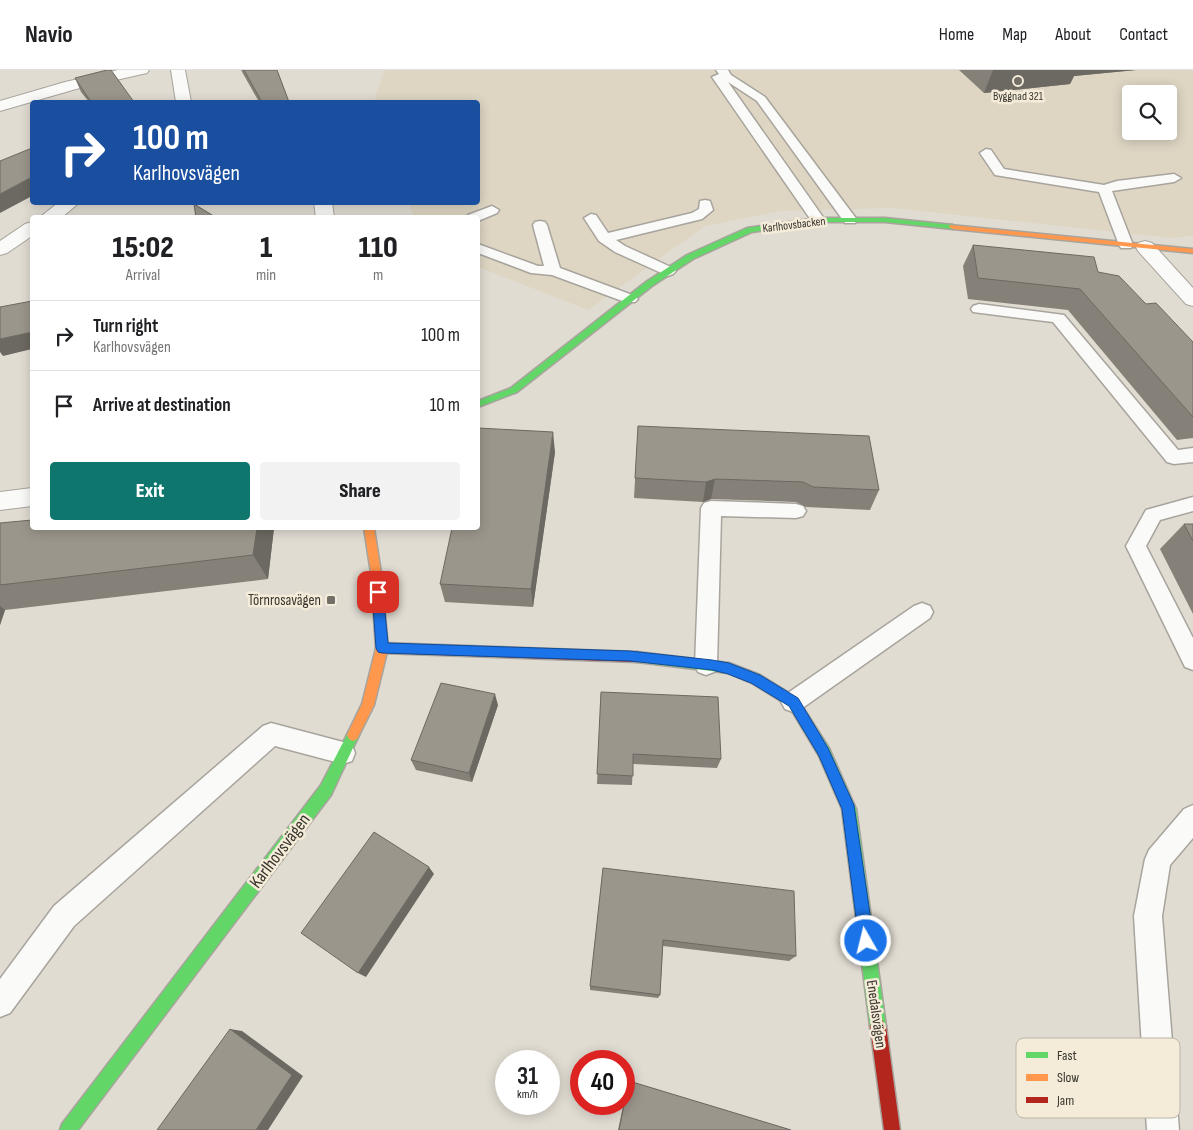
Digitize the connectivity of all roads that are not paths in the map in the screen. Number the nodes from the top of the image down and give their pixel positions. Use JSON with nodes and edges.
{"nodes":[{"id":1,"x":142,"y":70,"type":"edge"},
{"id":2,"x":178,"y":70,"type":"edge"},
{"id":3,"x":717,"y":70,"type":"edge"},
{"id":4,"x":722,"y":70,"type":"edge"},
{"id":5,"x":726,"y":70,"type":"edge"},
{"id":6,"x":184,"y":100,"type":"edge"},
{"id":7,"x":0,"y":106,"type":"edge"},
{"id":8,"x":794,"y":123,"type":"dead end"},
{"id":9,"x":805,"y":138,"type":"dead end"},
{"id":10,"x":986,"y":153,"type":"dead end"},
{"id":11,"x":815,"y":172,"type":"junction"},
{"id":12,"x":1174,"y":178,"type":"dead end"},
{"id":13,"x":1105,"y":189,"type":"junction"},
{"id":14,"x":705,"y":204,"type":"dead end"},
{"id":15,"x":67,"y":205,"type":"edge"},
{"id":16,"x":492,"y":210,"type":"dead end"},
{"id":17,"x":52,"y":215,"type":"edge"},
{"id":18,"x":480,"y":215,"type":"edge"},
{"id":19,"x":591,"y":218,"type":"dead end"},
{"id":20,"x":818,"y":220,"type":"junction"},
{"id":21,"x":850,"y":220,"type":"junction"},
{"id":22,"x":540,"y":225,"type":"dead end"},
{"id":23,"x":30,"y":229,"type":"edge"},
{"id":24,"x":604,"y":238,"type":"junction"},
{"id":25,"x":1135,"y":246,"type":"junction"},
{"id":26,"x":0,"y":249,"type":"edge"},
{"id":27,"x":480,"y":249,"type":"edge"},
{"id":28,"x":1193,"y":251,"type":"edge"},
{"id":29,"x":668,"y":271,"type":"junction"},
{"id":30,"x":554,"y":272,"type":"junction"},
{"id":31,"x":630,"y":299,"type":"junction"},
{"id":32,"x":1193,"y":300,"type":"edge"},
{"id":33,"x":979,"y":309,"type":"dead end"},
{"id":34,"x":480,"y":403,"type":"edge"},
{"id":35,"x":1193,"y":455,"type":"edge"},
{"id":36,"x":30,"y":497,"type":"edge"},
{"id":37,"x":0,"y":501,"type":"edge"},
{"id":38,"x":1193,"y":504,"type":"edge"},
{"id":39,"x":796,"y":511,"type":"dead end"},
{"id":40,"x":369,"y":530,"type":"edge"},
{"id":41,"x":922,"y":612,"type":"dead end"},
{"id":42,"x":382,"y":648,"type":"junction"},
{"id":43,"x":1193,"y":660,"type":"edge"},
{"id":44,"x":706,"y":665,"type":"junction"},
{"id":45,"x":793,"y":702,"type":"junction"},
{"id":46,"x":343,"y":753,"type":"junction"},
{"id":47,"x":1193,"y":818,"type":"edge"},
{"id":48,"x":0,"y":1003,"type":"edge"},
{"id":49,"x":1157,"y":1038,"type":"edge"},
{"id":50,"x":68,"y":1130,"type":"edge"},
{"id":51,"x":892,"y":1130,"type":"edge"}],
"edges":[{"from":1,"to":7,"type":"street"},
{"from":2,"to":6,"type":"street"},
{"from":3,"to":20,"type":"lane"},
{"from":4,"to":11,"type":"lane"},
{"from":5,"to":8,"type":"lane"},
{"from":9,"to":11,"type":"lane"},
{"from":10,"to":13,"type":"lane"},
{"from":11,"to":21,"type":"lane"},
{"from":12,"to":13,"type":"lane"},
{"from":13,"to":25,"type":"lane"},
{"from":14,"to":24,"type":"lane"},
{"from":15,"to":17,"type":"street"},
{"from":16,"to":18,"type":"lane"},
{"from":19,"to":24,"type":"lane"},
{"from":20,"to":21,"type":"street","name":"Karlhovsbacken"},
{"from":20,"to":29,"type":"street","name":"Karlhovsbacken"},
{"from":21,"to":25,"type":"street","name":"Karlhovsbacken"},
{"from":22,"to":30,"type":"lane"},
{"from":23,"to":26,"type":"street"},
{"from":24,"to":29,"type":"lane"},
{"from":25,"to":28,"type":"street","name":"Karlhovsbacken"},
{"from":25,"to":32,"type":"street"},
{"from":27,"to":30,"type":"lane"},
{"from":29,"to":31,"type":"street","name":"Karlhovsbacken"},
{"from":30,"to":31,"type":"lane"},
{"from":31,"to":34,"type":"street","name":"Karlhovsbacken"},
{"from":33,"to":35,"type":"lane"},
{"from":36,"to":37,"type":"street"},
{"from":38,"to":43,"type":"lane"},
{"from":39,"to":44,"type":"lane"},
{"from":40,"to":42,"type":"street","name":"Karlhovsvägen"},
{"from":41,"to":45,"type":"lane"},
{"from":42,"to":44,"type":"street","name":"Enedalsvägen"},
{"from":42,"to":46,"type":"street","name":"Karlhovsvägen"},
{"from":44,"to":45,"type":"street","name":"Enedalsvägen"},
{"from":45,"to":51,"type":"street","name":"Enedalsvägen"},
{"from":46,"to":48,"type":"lane"},
{"from":46,"to":50,"type":"street","name":"Karlhovsvägen"},
{"from":47,"to":49,"type":"lane"}]}
